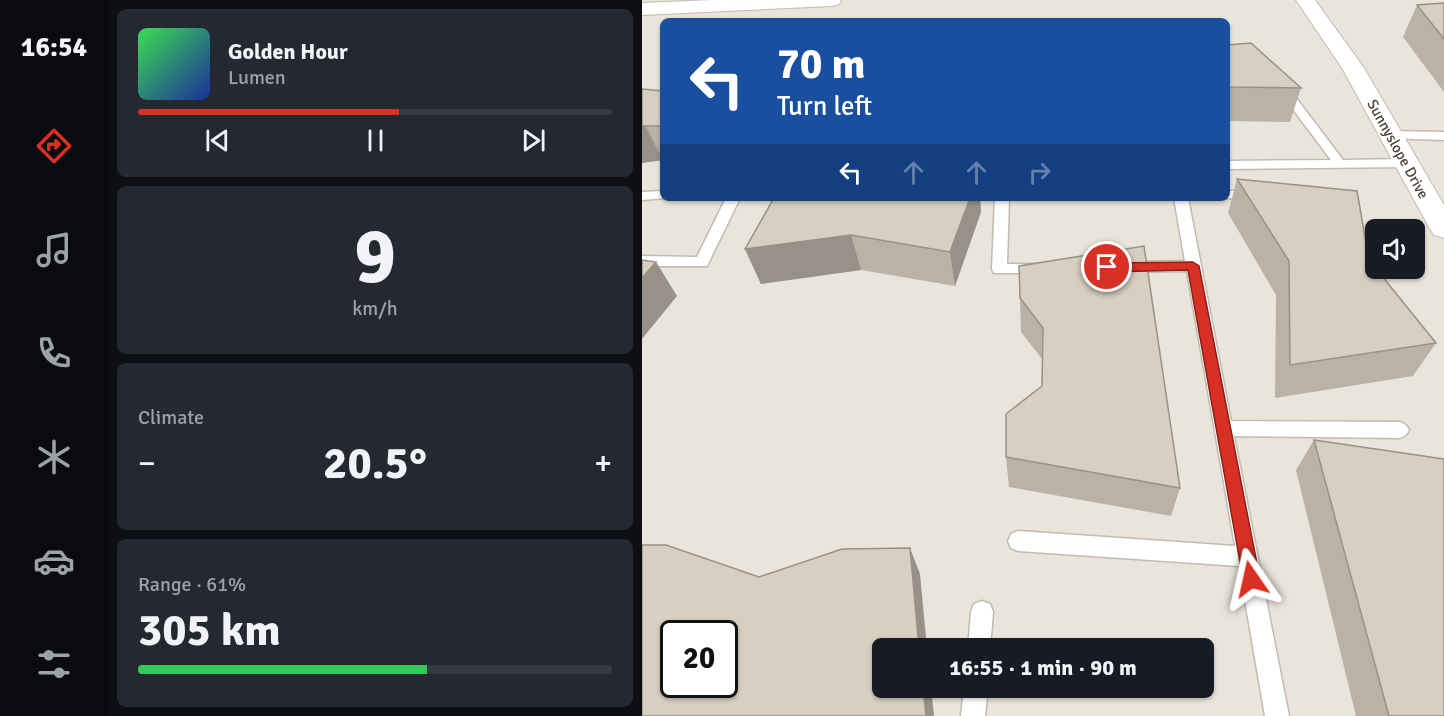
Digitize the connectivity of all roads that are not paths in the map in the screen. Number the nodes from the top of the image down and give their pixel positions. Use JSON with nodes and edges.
{"nodes":[{"id":1,"x":832,"y":0,"type":"edge"},
{"id":2,"x":1305,"y":0,"type":"edge"},
{"id":3,"x":642,"y":9,"type":"edge"},
{"id":4,"x":1276,"y":78,"type":"edge"},
{"id":5,"x":1391,"y":135,"type":"junction"},
{"id":6,"x":1444,"y":136,"type":"edge"},
{"id":7,"x":1407,"y":163,"type":"junction"},
{"id":8,"x":1340,"y":164,"type":"junction"},
{"id":9,"x":1230,"y":165,"type":"edge"},
{"id":10,"x":660,"y":195,"type":"edge"},
{"id":11,"x":1230,"y":195,"type":"edge"},
{"id":12,"x":642,"y":196,"type":"edge"},
{"id":13,"x":1272,"y":196,"type":"edge"},
{"id":14,"x":732,"y":201,"type":"edge"},
{"id":15,"x":1002,"y":201,"type":"edge"},
{"id":16,"x":1182,"y":201,"type":"edge"},
{"id":17,"x":1444,"y":229,"type":"edge"},
{"id":18,"x":642,"y":261,"type":"edge"},
{"id":19,"x":1193,"y":266,"type":"junction"},
{"id":20,"x":1113,"y":267,"type":"edge"},
{"id":21,"x":1056,"y":268,"type":"edge"},
{"id":22,"x":1223,"y":428,"type":"junction"},
{"id":23,"x":1400,"y":430,"type":"dead end"},
{"id":24,"x":1018,"y":541,"type":"dead end"},
{"id":25,"x":1247,"y":557,"type":"junction"},
{"id":26,"x":982,"y":612,"type":"dead end"},
{"id":27,"x":980,"y":638,"type":"edge"},
{"id":28,"x":975,"y":698,"type":"edge"},
{"id":29,"x":973,"y":716,"type":"edge"},
{"id":30,"x":1277,"y":716,"type":"edge"}],
"edges":[{"from":1,"to":3,"type":"street"},
{"from":2,"to":5,"type":"street","name":"Sunnyslope Drive"},
{"from":4,"to":8,"type":"lane"},
{"from":5,"to":6,"type":"lane"},
{"from":5,"to":7,"type":"street","name":"Sunnyslope Drive"},
{"from":7,"to":8,"type":"lane"},
{"from":7,"to":17,"type":"street","name":"Sunnyslope Drive"},
{"from":8,"to":9,"type":"lane"},
{"from":10,"to":12,"type":"lane"},
{"from":11,"to":13,"type":"lane"},
{"from":14,"to":18,"type":"lane"},
{"from":15,"to":21,"type":"lane"},
{"from":16,"to":19,"type":"lane"},
{"from":19,"to":20,"type":"lane"},
{"from":19,"to":22,"type":"lane"},
{"from":22,"to":23,"type":"lane"},
{"from":22,"to":25,"type":"lane"},
{"from":24,"to":25,"type":"lane"},
{"from":25,"to":30,"type":"lane"},
{"from":26,"to":27,"type":"lane"},
{"from":28,"to":29,"type":"lane"}]}
